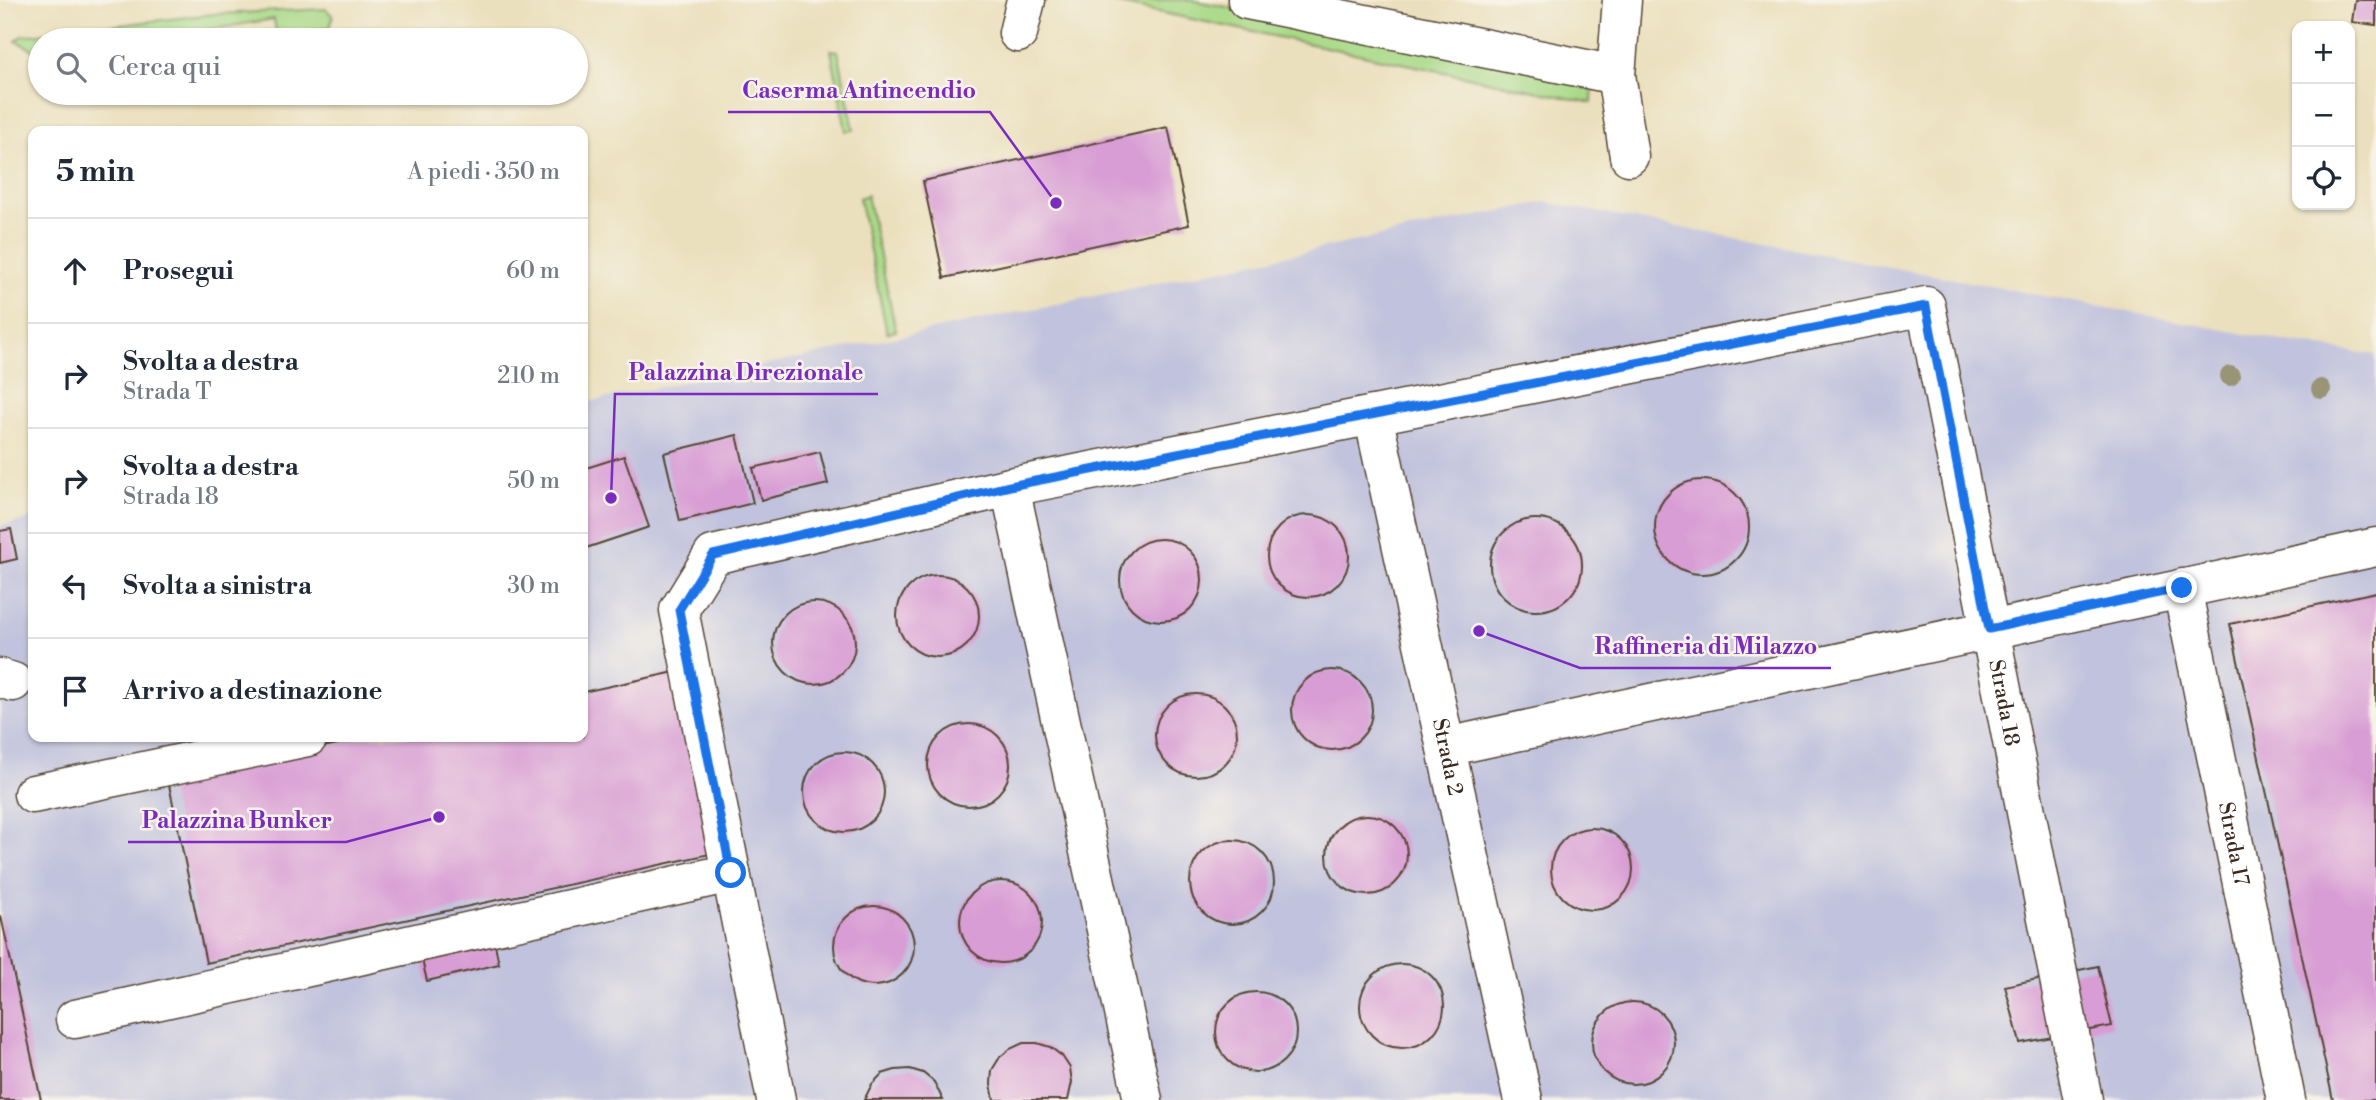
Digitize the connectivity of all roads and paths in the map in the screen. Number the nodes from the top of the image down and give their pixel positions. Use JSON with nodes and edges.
{"nodes":[{"id":1,"x":1247,"y":0,"type":"edge"},
{"id":2,"x":1622,"y":0,"type":"edge"},
{"id":3,"x":1616,"y":75,"type":"junction"},
{"id":4,"x":1629,"y":156,"type":"dead end"},
{"id":5,"x":1373,"y":415,"type":"junction"},
{"id":6,"x":1010,"y":486,"type":"junction"},
{"id":7,"x":2376,"y":547,"type":"edge"},
{"id":8,"x":2182,"y":588,"type":"junction"},
{"id":9,"x":1989,"y":629,"type":"junction"},
{"id":10,"x":283,"y":742,"type":"edge"},
{"id":11,"x":1446,"y":747,"type":"junction"},
{"id":12,"x":33,"y":793,"type":"dead end"},
{"id":13,"x":731,"y":873,"type":"junction"},
{"id":14,"x":75,"y":1019,"type":"dead end"},
{"id":15,"x":776,"y":1100,"type":"edge"},
{"id":16,"x":1143,"y":1100,"type":"edge"},
{"id":17,"x":1523,"y":1100,"type":"edge"},
{"id":18,"x":2083,"y":1100,"type":"edge"},
{"id":19,"x":2286,"y":1100,"type":"edge"}],
"edges":[{"from":1,"to":3,"type":"lane"},
{"from":2,"to":3,"type":"lane"},
{"from":3,"to":4,"type":"lane"},
{"from":5,"to":6,"type":"lane"},
{"from":5,"to":9,"type":"lane","name":"Strada 18"},
{"from":5,"to":11,"type":"lane","name":"Strada 2"},
{"from":6,"to":13,"type":"lane"},
{"from":6,"to":16,"type":"lane"},
{"from":7,"to":8,"type":"lane"},
{"from":8,"to":9,"type":"lane"},
{"from":8,"to":19,"type":"lane","name":"Strada 17"},
{"from":9,"to":11,"type":"lane"},
{"from":9,"to":18,"type":"lane","name":"Strada 18"},
{"from":10,"to":12,"type":"lane"},
{"from":11,"to":17,"type":"lane","name":"Strada 2"},
{"from":13,"to":14,"type":"lane"},
{"from":13,"to":15,"type":"lane"}]}
